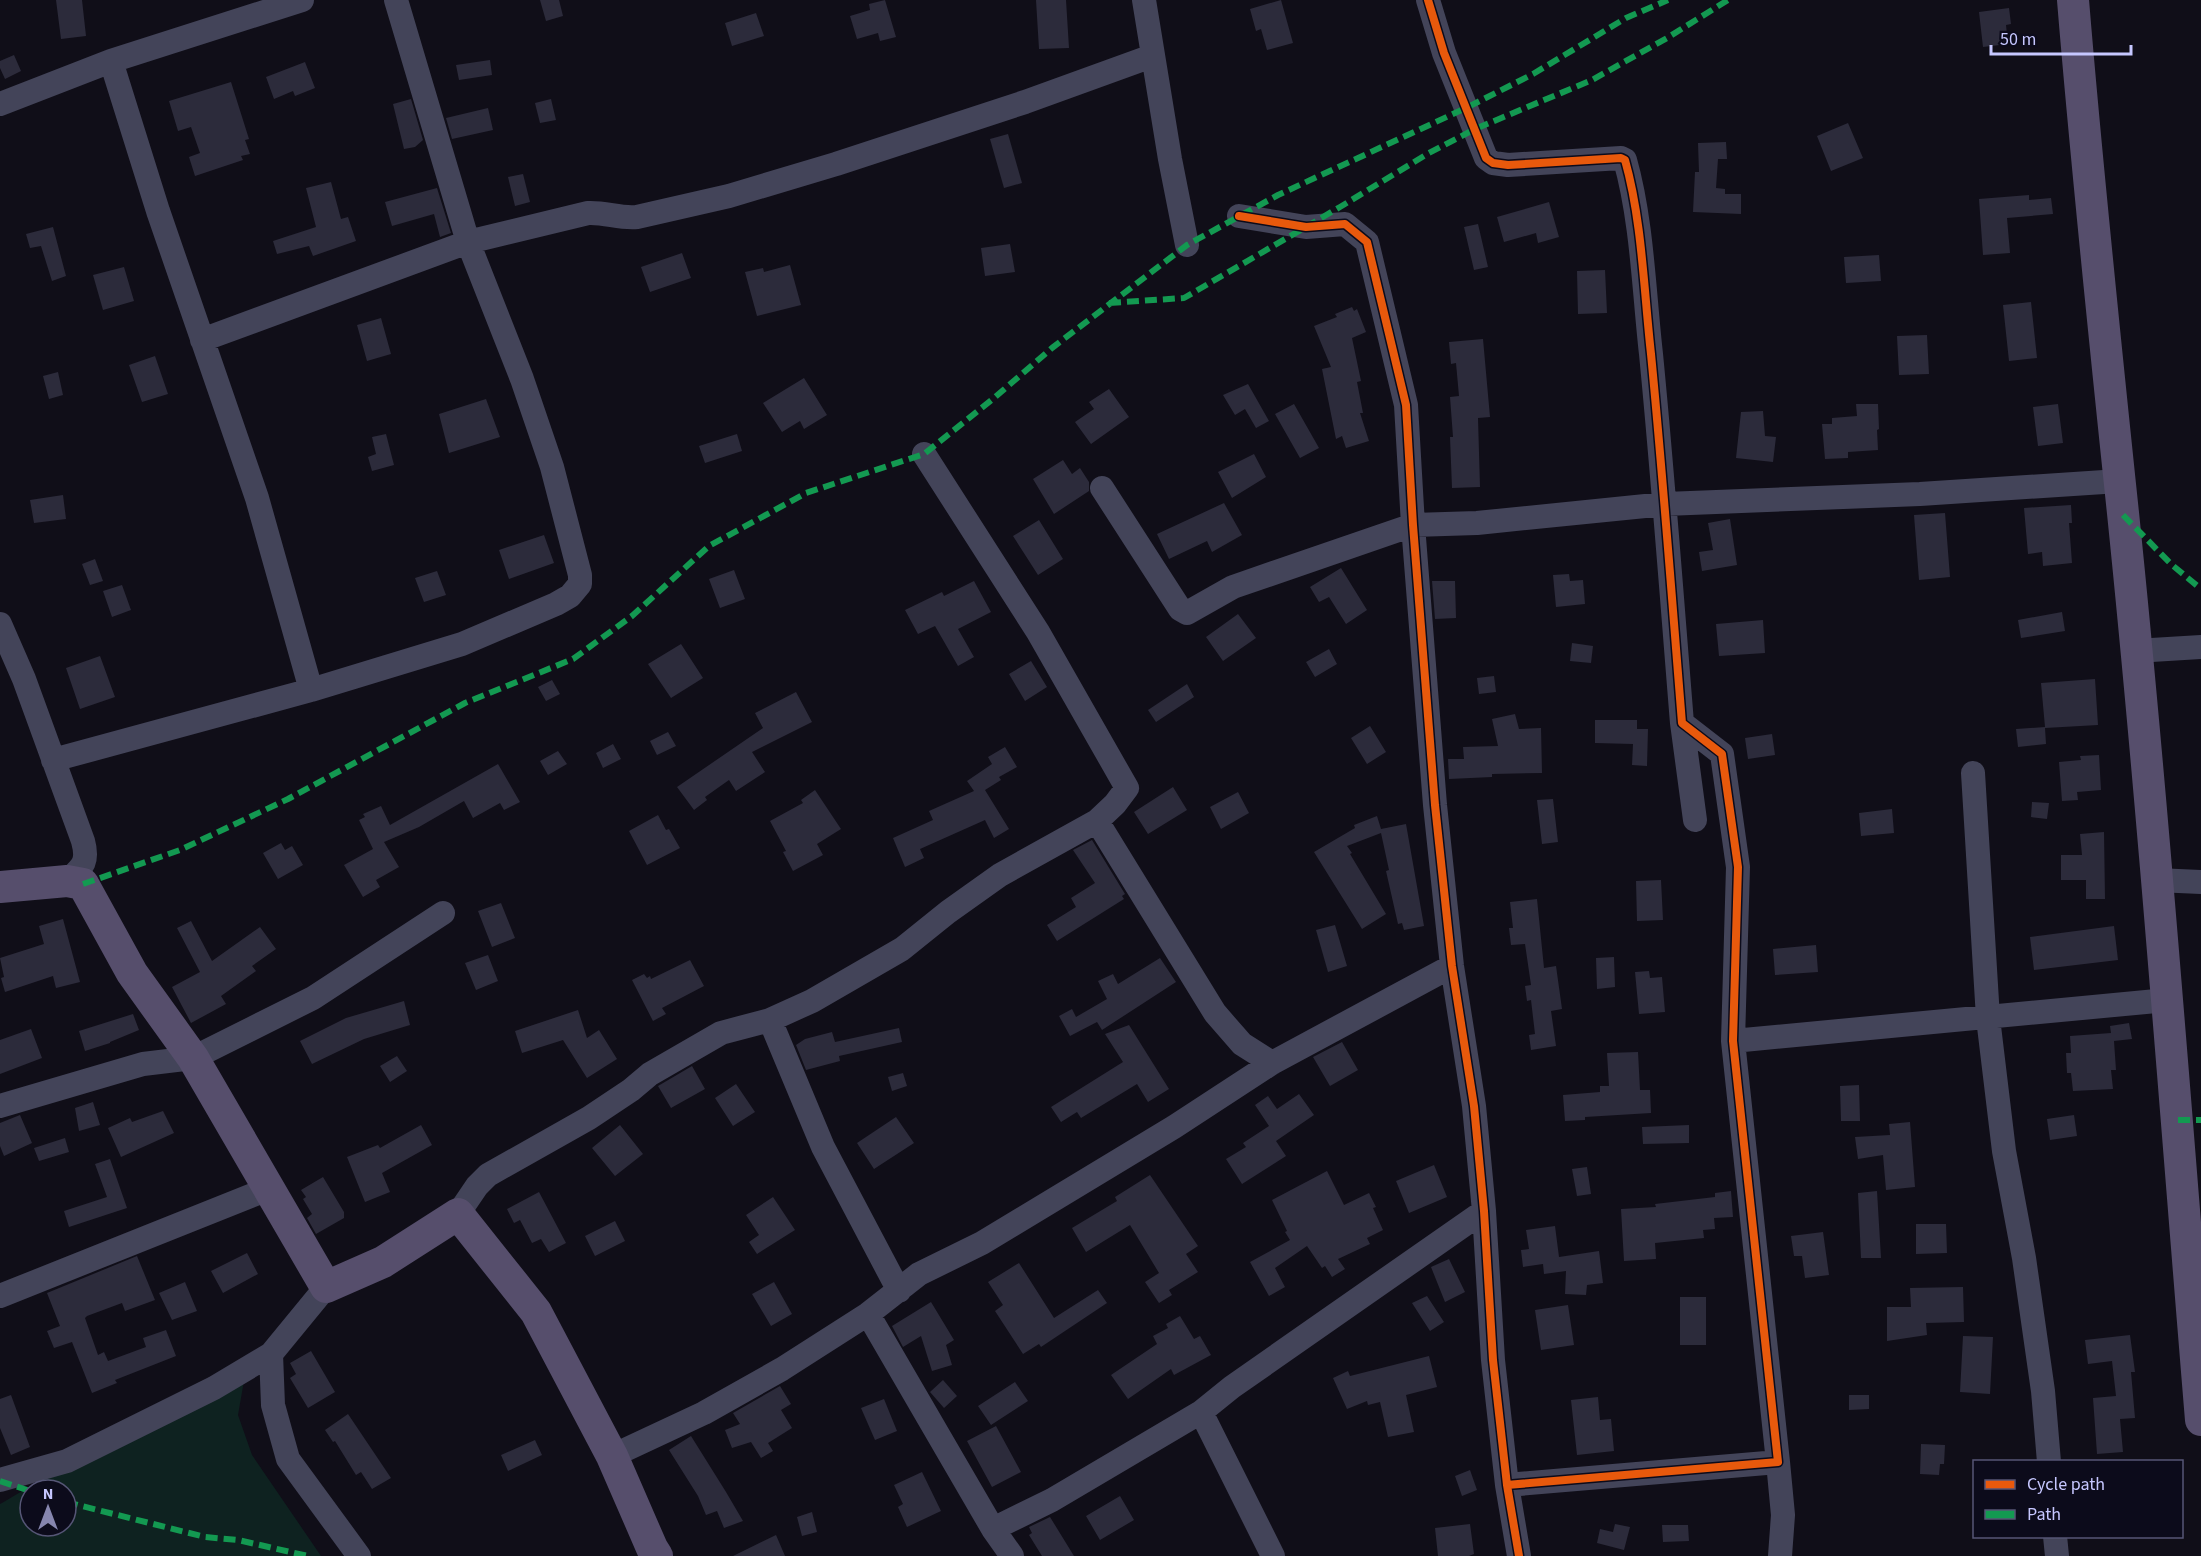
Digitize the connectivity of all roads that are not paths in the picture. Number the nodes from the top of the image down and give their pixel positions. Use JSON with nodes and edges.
{"nodes":[{"id":1,"x":302,"y":0,"type":"edge"},
{"id":2,"x":396,"y":0,"type":"edge"},
{"id":3,"x":1144,"y":0,"type":"edge"},
{"id":4,"x":1428,"y":0,"type":"edge"},
{"id":5,"x":2073,"y":0,"type":"edge"},
{"id":6,"x":1152,"y":56,"type":"junction"},
{"id":7,"x":111,"y":61,"type":"junction"},
{"id":8,"x":0,"y":104,"type":"edge"},
{"id":9,"x":1239,"y":216,"type":"dead end"},
{"id":10,"x":468,"y":242,"type":"junction"},
{"id":11,"x":1187,"y":245,"type":"dead end"},
{"id":12,"x":202,"y":340,"type":"junction"},
{"id":13,"x":924,"y":454,"type":"dead end"},
{"id":14,"x":2119,"y":481,"type":"junction"},
{"id":15,"x":1102,"y":488,"type":"dead end"},
{"id":16,"x":1665,"y":504,"type":"junction"},
{"id":17,"x":1413,"y":525,"type":"junction"},
{"id":18,"x":0,"y":624,"type":"edge"},
{"id":19,"x":2201,"y":647,"type":"edge"},
{"id":20,"x":2135,"y":651,"type":"junction"},
{"id":21,"x":311,"y":690,"type":"junction"},
{"id":22,"x":1682,"y":723,"type":"junction"},
{"id":23,"x":53,"y":760,"type":"junction"},
{"id":24,"x":1973,"y":773,"type":"dead end"},
{"id":25,"x":1695,"y":820,"type":"dead end"},
{"id":26,"x":1097,"y":821,"type":"junction"},
{"id":27,"x":2156,"y":880,"type":"junction"},
{"id":28,"x":68,"y":882,"type":"junction"},
{"id":29,"x":2201,"y":882,"type":"edge"},
{"id":30,"x":0,"y":887,"type":"edge"},
{"id":31,"x":443,"y":913,"type":"dead end"},
{"id":32,"x":1452,"y":966,"type":"junction"},
{"id":33,"x":2167,"y":1000,"type":"junction"},
{"id":34,"x":1988,"y":1018,"type":"junction"},
{"id":35,"x":770,"y":1020,"type":"junction"},
{"id":36,"x":1733,"y":1041,"type":"junction"},
{"id":37,"x":193,"y":1058,"type":"junction"},
{"id":38,"x":1272,"y":1063,"type":"junction"},
{"id":39,"x":0,"y":1106,"type":"edge"},
{"id":40,"x":268,"y":1189,"type":"junction"},
{"id":41,"x":1484,"y":1211,"type":"junction"},
{"id":42,"x":458,"y":1214,"type":"junction"},
{"id":43,"x":326,"y":1287,"type":"junction"},
{"id":44,"x":898,"y":1291,"type":"junction"},
{"id":45,"x":0,"y":1296,"type":"edge"},
{"id":46,"x":868,"y":1314,"type":"junction"},
{"id":47,"x":271,"y":1354,"type":"junction"},
{"id":48,"x":2199,"y":1365,"type":"edge"},
{"id":49,"x":1201,"y":1412,"type":"junction"},
{"id":50,"x":2201,"y":1419,"type":"edge"},
{"id":51,"x":612,"y":1456,"type":"junction"},
{"id":52,"x":2049,"y":1460,"type":"edge"},
{"id":53,"x":1778,"y":1462,"type":"junction"},
{"id":54,"x":0,"y":1480,"type":"edge"},
{"id":55,"x":1507,"y":1485,"type":"junction"},
{"id":56,"x":993,"y":1529,"type":"junction"},
{"id":57,"x":2055,"y":1538,"type":"edge"},
{"id":58,"x":650,"y":1553,"type":"edge"},
{"id":59,"x":358,"y":1556,"type":"edge"},
{"id":60,"x":1012,"y":1556,"type":"edge"},
{"id":61,"x":1273,"y":1556,"type":"edge"},
{"id":62,"x":1519,"y":1556,"type":"edge"},
{"id":63,"x":1780,"y":1556,"type":"edge"},
{"id":64,"x":2056,"y":1556,"type":"edge"}],
"edges":[{"from":1,"to":7,"type":"street"},
{"from":2,"to":10,"type":"street"},
{"from":3,"to":6,"type":"street"},
{"from":4,"to":16,"type":"street"},
{"from":5,"to":14,"type":"main road"},
{"from":6,"to":10,"type":"street"},
{"from":6,"to":11,"type":"street"},
{"from":7,"to":8,"type":"street"},
{"from":7,"to":12,"type":"street"},
{"from":9,"to":17,"type":"street"},
{"from":10,"to":12,"type":"street"},
{"from":10,"to":21,"type":"street"},
{"from":12,"to":21,"type":"street"},
{"from":13,"to":26,"type":"street"},
{"from":14,"to":16,"type":"street"},
{"from":14,"to":20,"type":"main road"},
{"from":15,"to":17,"type":"street"},
{"from":16,"to":17,"type":"street"},
{"from":16,"to":22,"type":"street"},
{"from":17,"to":32,"type":"street"},
{"from":18,"to":23,"type":"street"},
{"from":19,"to":20,"type":"street"},
{"from":20,"to":27,"type":"main road"},
{"from":21,"to":23,"type":"street"},
{"from":22,"to":25,"type":"street"},
{"from":22,"to":36,"type":"street"},
{"from":23,"to":28,"type":"street"},
{"from":24,"to":34,"type":"street"},
{"from":26,"to":35,"type":"street"},
{"from":26,"to":38,"type":"street"},
{"from":27,"to":29,"type":"street"},
{"from":27,"to":33,"type":"main road"},
{"from":28,"to":30,"type":"main road"},
{"from":28,"to":37,"type":"main road"},
{"from":31,"to":37,"type":"street"},
{"from":32,"to":38,"type":"street"},
{"from":32,"to":41,"type":"street"},
{"from":33,"to":34,"type":"street"},
{"from":33,"to":48,"type":"main road"},
{"from":34,"to":36,"type":"street"},
{"from":34,"to":52,"type":"street"},
{"from":35,"to":42,"type":"street"},
{"from":35,"to":44,"type":"street"},
{"from":36,"to":53,"type":"street"},
{"from":37,"to":39,"type":"street"},
{"from":37,"to":40,"type":"main road"},
{"from":38,"to":44,"type":"street"},
{"from":40,"to":43,"type":"main road"},
{"from":40,"to":45,"type":"street"},
{"from":41,"to":49,"type":"street"},
{"from":41,"to":55,"type":"street"},
{"from":42,"to":43,"type":"main road"},
{"from":42,"to":51,"type":"main road"},
{"from":43,"to":47,"type":"street"},
{"from":44,"to":46,"type":"street"},
{"from":46,"to":51,"type":"street"},
{"from":46,"to":56,"type":"street"},
{"from":47,"to":54,"type":"street"},
{"from":47,"to":59,"type":"street"},
{"from":48,"to":50,"type":"main road"},
{"from":49,"to":56,"type":"street"},
{"from":49,"to":61,"type":"street"},
{"from":51,"to":58,"type":"main road"},
{"from":53,"to":55,"type":"street"},
{"from":53,"to":63,"type":"street"},
{"from":55,"to":62,"type":"street"},
{"from":56,"to":60,"type":"street"},
{"from":57,"to":64,"type":"street"}]}
